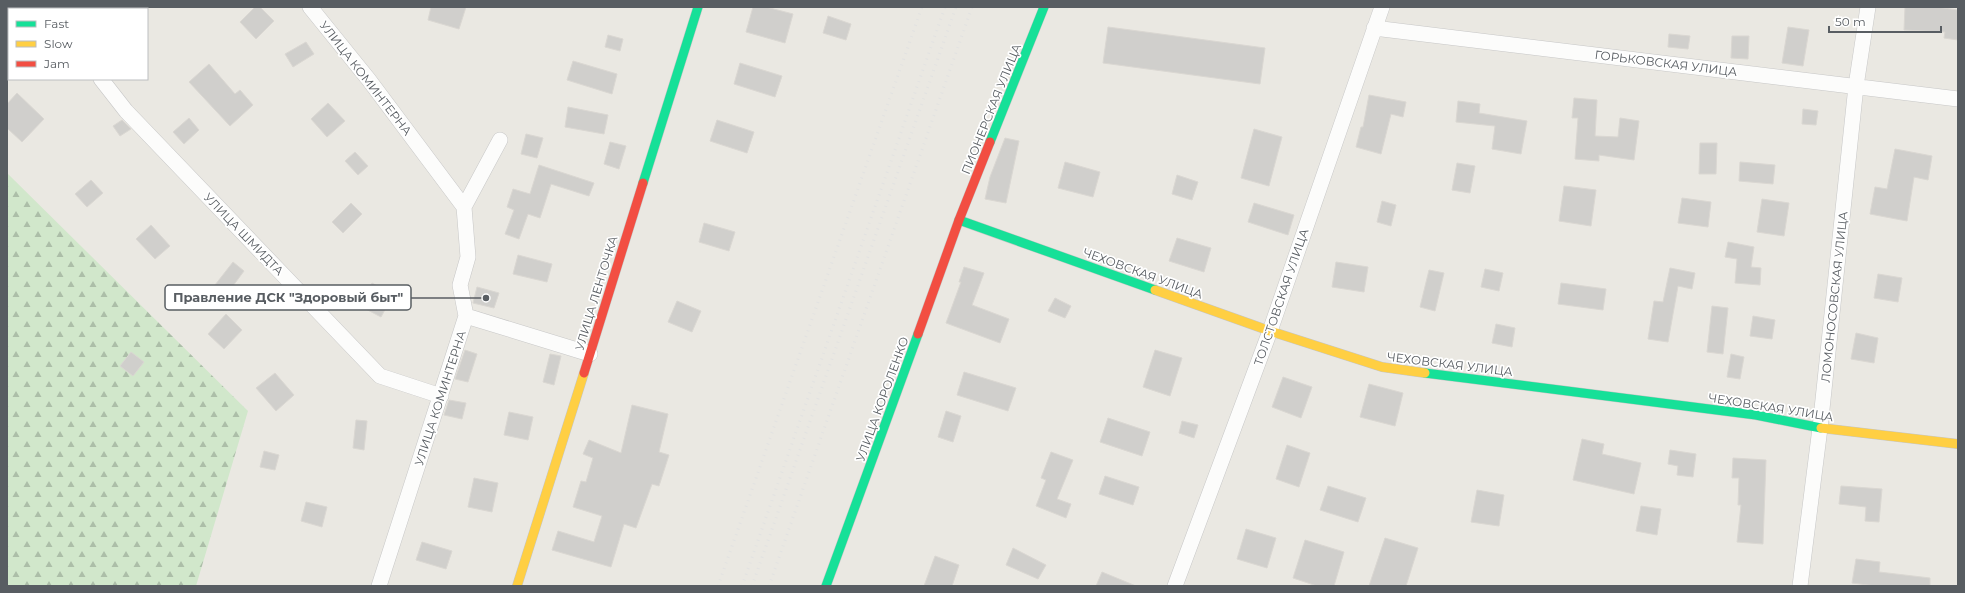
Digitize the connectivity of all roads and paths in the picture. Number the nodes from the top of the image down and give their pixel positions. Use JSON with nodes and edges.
{"nodes":[{"id":1,"x":310,"y":7,"type":"edge"},
{"id":2,"x":698,"y":7,"type":"edge"},
{"id":3,"x":1044,"y":7,"type":"edge"},
{"id":4,"x":1382,"y":7,"type":"edge"},
{"id":5,"x":1868,"y":7,"type":"edge"},
{"id":6,"x":1374,"y":28,"type":"junction"},
{"id":7,"x":102,"y":80,"type":"edge"},
{"id":8,"x":1856,"y":86,"type":"junction"},
{"id":9,"x":1958,"y":99,"type":"edge"},
{"id":10,"x":500,"y":140,"type":"dead end"},
{"id":11,"x":464,"y":207,"type":"junction"},
{"id":12,"x":959,"y":220,"type":"junction"},
{"id":13,"x":466,"y":316,"type":"junction"},
{"id":14,"x":1270,"y":331,"type":"junction"},
{"id":15,"x":590,"y":354,"type":"junction"},
{"id":16,"x":441,"y":396,"type":"junction"},
{"id":17,"x":1820,"y":428,"type":"junction"},
{"id":18,"x":1958,"y":444,"type":"edge"},
{"id":19,"x":379,"y":586,"type":"edge"},
{"id":20,"x":518,"y":586,"type":"edge"},
{"id":21,"x":826,"y":586,"type":"edge"},
{"id":22,"x":1175,"y":586,"type":"edge"},
{"id":23,"x":1800,"y":586,"type":"edge"}],
"edges":[{"from":1,"to":11,"type":"street","name":"УЛИЦА КОМИНТЕРНА"},
{"from":2,"to":15,"type":"street","name":"УЛИЦА ЛЕНТОЧКА"},
{"from":3,"to":12,"type":"street","name":"ПИОНЕРСКАЯ УЛИЦА"},
{"from":4,"to":6,"type":"street","name":"ТОЛСТОВСКАЯ УЛИЦА"},
{"from":5,"to":8,"type":"street","name":"ЛОМОНОСОВСКАЯ УЛИЦА"},
{"from":6,"to":8,"type":"street","name":"ГОРЬКОВСКАЯ УЛИЦА"},
{"from":6,"to":14,"type":"street","name":"ТОЛСТОВСКАЯ УЛИЦА"},
{"from":7,"to":16,"type":"street","name":"УЛИЦА ШМИДТА"},
{"from":8,"to":9,"type":"street","name":"ГОРЬКОВСКАЯ УЛИЦА"},
{"from":8,"to":17,"type":"street","name":"ЛОМОНОСОВСКАЯ УЛИЦА"},
{"from":10,"to":11,"type":"street"},
{"from":11,"to":13,"type":"street","name":"УЛИЦА КОМИНТЕРНА"},
{"from":12,"to":14,"type":"street","name":"ЧЕХОВСКАЯ УЛИЦА"},
{"from":12,"to":21,"type":"street","name":"УЛИЦА КОРОЛЕНКО"},
{"from":13,"to":15,"type":"street"},
{"from":13,"to":16,"type":"street","name":"УЛИЦА КОМИНТЕРНА"},
{"from":14,"to":17,"type":"street","name":"ЧЕХОВСКАЯ УЛИЦА"},
{"from":14,"to":22,"type":"street","name":"ТОЛСТОВСКАЯ УЛИЦА"},
{"from":15,"to":20,"type":"street","name":"УЛИЦА ЛЕНТОЧКА"},
{"from":16,"to":19,"type":"street","name":"УЛИЦА КОМИНТЕРНА"},
{"from":17,"to":18,"type":"street","name":"ЧЕХОВСКАЯ УЛИЦА"},
{"from":17,"to":23,"type":"street","name":"ЛОМОНОСОВСКАЯ УЛИЦА"}]}
